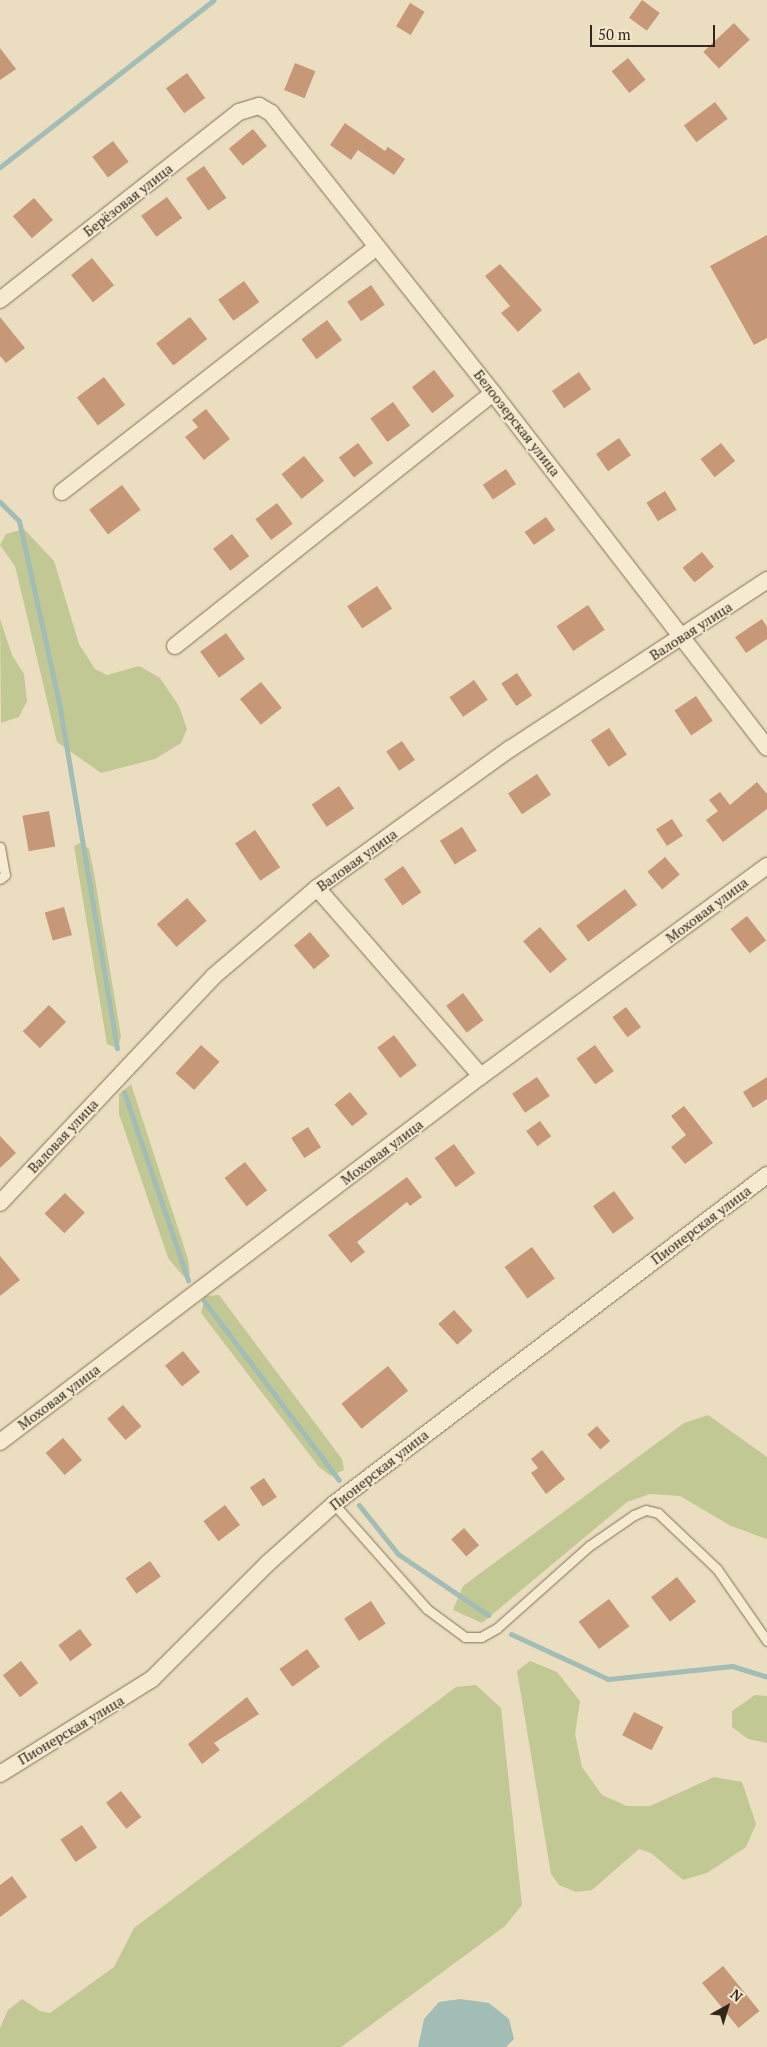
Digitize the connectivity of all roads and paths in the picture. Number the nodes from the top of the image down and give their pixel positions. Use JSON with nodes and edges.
{"nodes":[{"id":1,"x":259,"y":106,"type":"joint"},
{"id":2,"x":377,"y":247,"type":"junction"},
{"id":3,"x":0,"y":300,"type":"edge"},
{"id":4,"x":493,"y":393,"type":"junction"},
{"id":5,"x":62,"y":492,"type":"dead end"},
{"id":6,"x":767,"y":580,"type":"edge"},
{"id":7,"x":683,"y":636,"type":"junction"},
{"id":8,"x":175,"y":646,"type":"dead end"},
{"id":9,"x":767,"y":747,"type":"edge"},
{"id":10,"x":0,"y":847,"type":"edge"},
{"id":11,"x":767,"y":866,"type":"edge"},
{"id":12,"x":0,"y":879,"type":"edge"},
{"id":13,"x":318,"y":888,"type":"junction"},
{"id":14,"x":482,"y":1076,"type":"junction"},
{"id":15,"x":767,"y":1174,"type":"edge"},
{"id":16,"x":0,"y":1203,"type":"edge"},
{"id":17,"x":0,"y":1442,"type":"edge"},
{"id":18,"x":334,"y":1504,"type":"junction"},
{"id":19,"x":767,"y":1641,"type":"edge"},
{"id":20,"x":0,"y":1774,"type":"edge"}],
"edges":[{"from":1,"to":2,"type":"street","name":"Белоозерская улица"},
{"from":1,"to":3,"type":"street","name":"Берёзовая улица"},
{"from":2,"to":4,"type":"street","name":"Белоозерская улица"},
{"from":2,"to":5,"type":"street"},
{"from":4,"to":7,"type":"street","name":"Белоозерская улица"},
{"from":4,"to":8,"type":"street"},
{"from":6,"to":7,"type":"street","name":"Валовая улица"},
{"from":7,"to":9,"type":"street","name":"Белоозерская улица"},
{"from":7,"to":13,"type":"street","name":"Валовая улица"},
{"from":10,"to":12,"type":"lane"},
{"from":11,"to":14,"type":"street","name":"Моховая улица"},
{"from":13,"to":14,"type":"street"},
{"from":13,"to":16,"type":"street","name":"Валовая улица"},
{"from":14,"to":17,"type":"street","name":"Моховая улица"},
{"from":15,"to":18,"type":"street","name":"Пионерская улица"},
{"from":18,"to":19,"type":"lane"},
{"from":18,"to":20,"type":"street","name":"Пионерская улица"}]}
